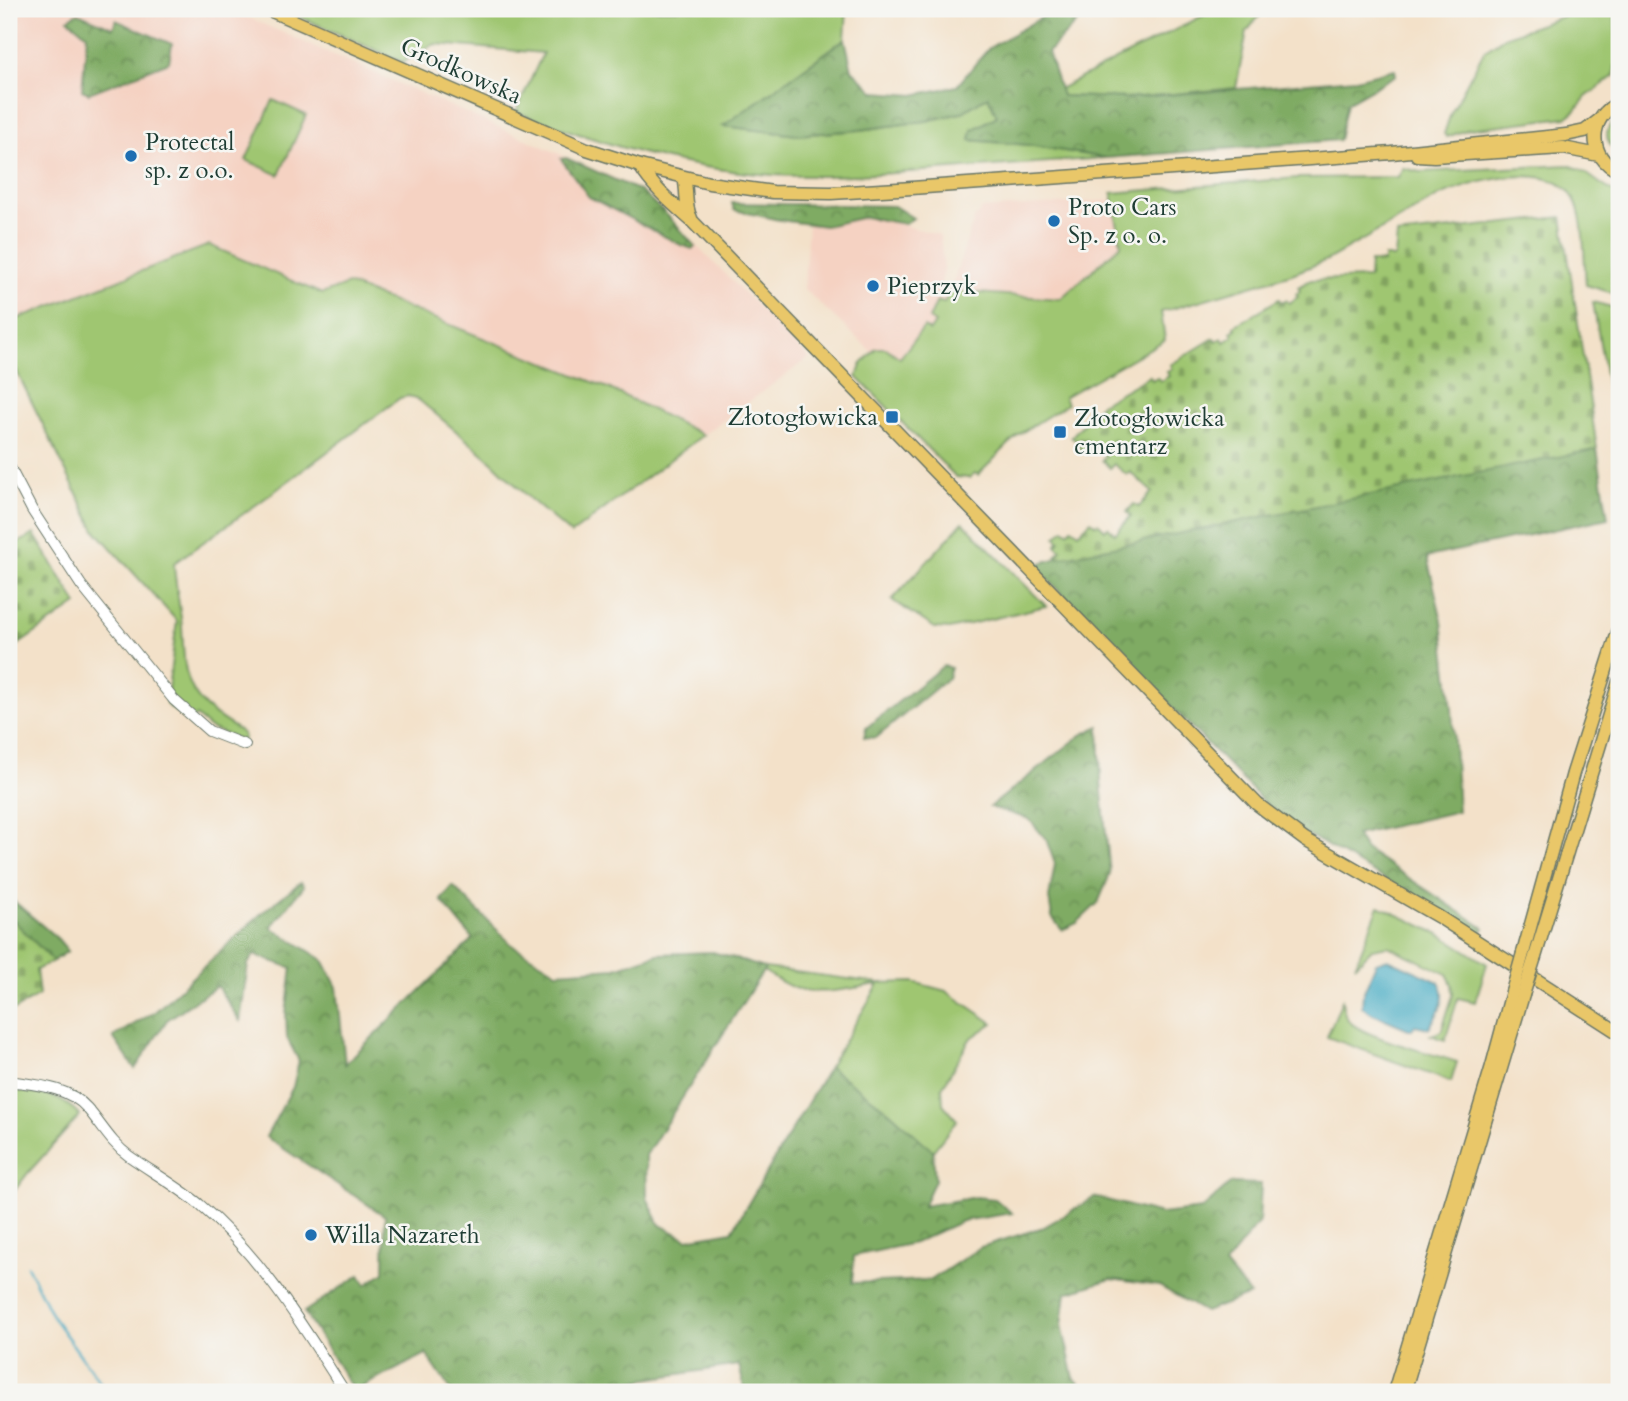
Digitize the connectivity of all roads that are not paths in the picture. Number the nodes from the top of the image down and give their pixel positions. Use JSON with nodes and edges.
{"nodes":[{"id":1,"x":267,"y":9,"type":"edge"},
{"id":2,"x":1619,"y":102,"type":"edge"},
{"id":3,"x":1598,"y":121,"type":"junction"},
{"id":4,"x":1392,"y":153,"type":"junction"},
{"id":5,"x":1600,"y":155,"type":"junction"},
{"id":6,"x":640,"y":166,"type":"junction"},
{"id":7,"x":1619,"y":171,"type":"edge"},
{"id":8,"x":684,"y":178,"type":"junction"},
{"id":9,"x":709,"y":183,"type":"junction"},
{"id":10,"x":675,"y":207,"type":"junction"},
{"id":11,"x":693,"y":222,"type":"junction"},
{"id":12,"x":9,"y":466,"type":"edge"},
{"id":13,"x":1619,"y":629,"type":"edge"},
{"id":14,"x":1619,"y":682,"type":"edge"},
{"id":15,"x":245,"y":745,"type":"dead end"},
{"id":16,"x":1529,"y":955,"type":"junction"},
{"id":17,"x":1517,"y":993,"type":"junction"},
{"id":18,"x":1619,"y":1033,"type":"edge"},
{"id":19,"x":9,"y":1081,"type":"edge"},
{"id":20,"x":345,"y":1392,"type":"edge"},
{"id":21,"x":1394,"y":1392,"type":"edge"},
{"id":22,"x":1404,"y":1392,"type":"edge"}],
"edges":[{"from":1,"to":6,"type":"main road","name":"Grodkowska"},
{"from":2,"to":3,"type":"main road"},
{"from":3,"to":4,"type":"main road"},
{"from":3,"to":5,"type":"main road"},
{"from":4,"to":5,"type":"main road"},
{"from":4,"to":9,"type":"main road","name":"Grodkowska"},
{"from":5,"to":7,"type":"main road"},
{"from":6,"to":8,"type":"main road","name":"Grodkowska"},
{"from":6,"to":10,"type":"main road"},
{"from":8,"to":9,"type":"main road","name":"Grodkowska"},
{"from":8,"to":10,"type":"main road"},
{"from":8,"to":11,"type":"main road"},
{"from":9,"to":11,"type":"main road"},
{"from":10,"to":11,"type":"main road"},
{"from":11,"to":18,"type":"main road"},
{"from":12,"to":15,"type":"street"},
{"from":13,"to":16,"type":"main road"},
{"from":14,"to":16,"type":"main road"},
{"from":16,"to":17,"type":"main road","bridge":true},
{"from":17,"to":21,"type":"main road"},
{"from":17,"to":22,"type":"main road"},
{"from":19,"to":20,"type":"street"}]}
